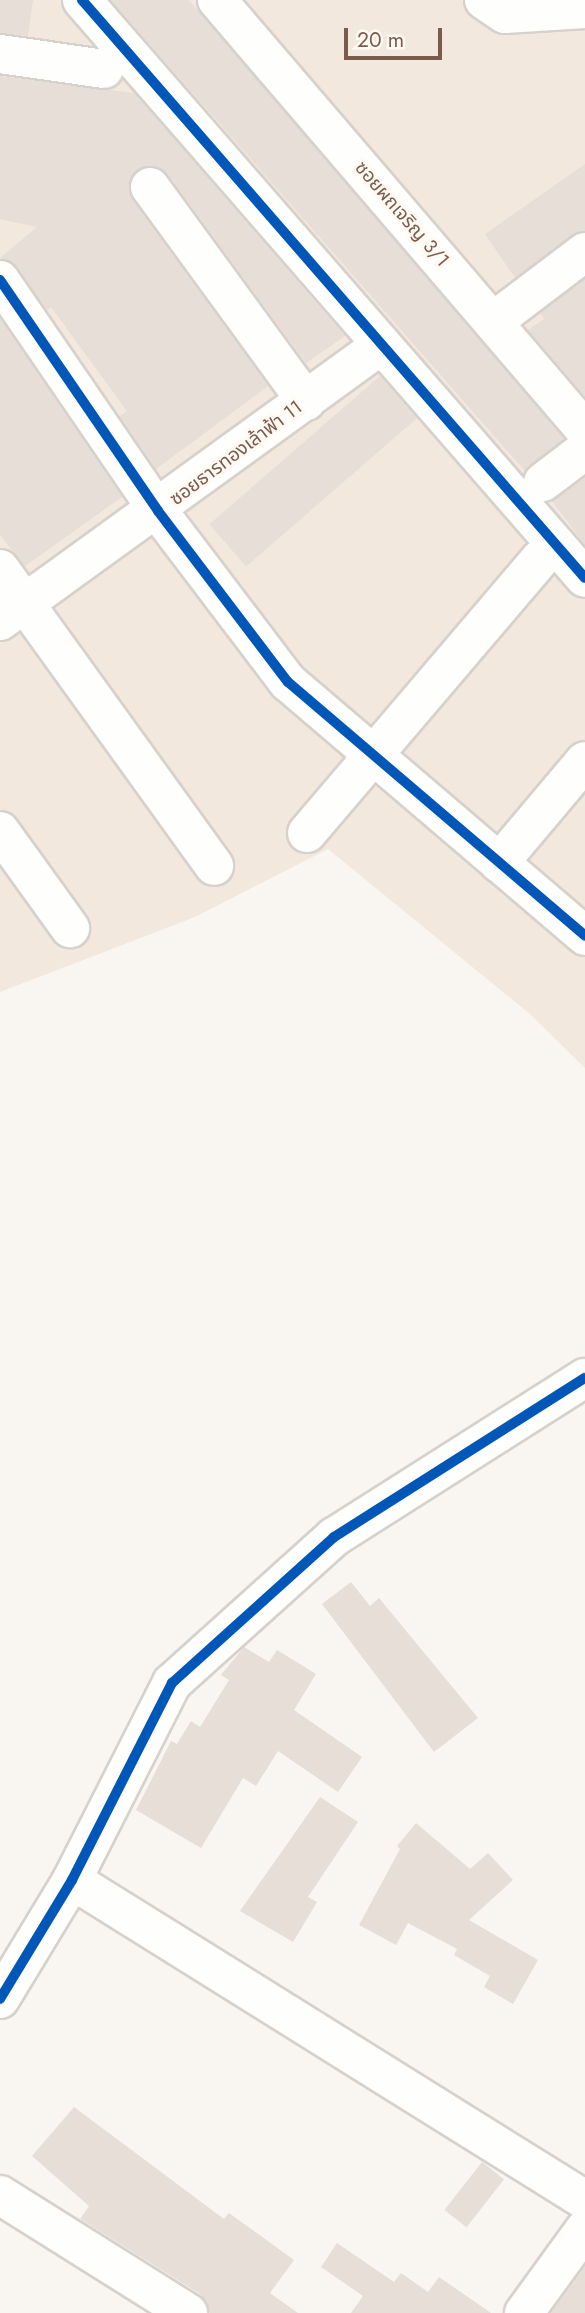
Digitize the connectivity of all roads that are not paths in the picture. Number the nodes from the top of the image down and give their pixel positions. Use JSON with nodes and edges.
{"nodes":[{"id":1,"x":82,"y":0,"type":"edge"},
{"id":2,"x":484,"y":0,"type":"edge"},
{"id":3,"x":234,"y":5,"type":"edge"},
{"id":4,"x":585,"y":9,"type":"edge"},
{"id":5,"x":0,"y":54,"type":"edge"},
{"id":6,"x":104,"y":69,"type":"dead end"},
{"id":7,"x":150,"y":187,"type":"dead end"},
{"id":8,"x":585,"y":252,"type":"edge"},
{"id":9,"x":0,"y":280,"type":"edge"},
{"id":10,"x":494,"y":321,"type":"junction"},
{"id":11,"x":367,"y":355,"type":"dead end"},
{"id":12,"x":306,"y":401,"type":"junction"},
{"id":13,"x":585,"y":430,"type":"edge"},
{"id":14,"x":585,"y":450,"type":"edge"},
{"id":15,"x":543,"y":482,"type":"dead end"},
{"id":16,"x":158,"y":511,"type":"junction"},
{"id":17,"x":540,"y":559,"type":"dead end"},
{"id":18,"x":0,"y":569,"type":"edge"},
{"id":19,"x":585,"y":578,"type":"edge"},
{"id":20,"x":13,"y":612,"type":"edge"},
{"id":21,"x":370,"y":753,"type":"junction"},
{"id":22,"x":585,"y":761,"type":"edge"},
{"id":23,"x":0,"y":831,"type":"edge"},
{"id":24,"x":307,"y":833,"type":"dead end"},
{"id":25,"x":499,"y":863,"type":"junction"},
{"id":26,"x":214,"y":866,"type":"dead end"},
{"id":27,"x":70,"y":928,"type":"dead end"},
{"id":28,"x":585,"y":936,"type":"edge"},
{"id":29,"x":585,"y":1378,"type":"edge"},
{"id":30,"x":72,"y":1880,"type":"junction"},
{"id":31,"x":0,"y":1999,"type":"edge"},
{"id":32,"x":0,"y":2195,"type":"edge"},
{"id":33,"x":585,"y":2200,"type":"edge"},
{"id":34,"x":585,"y":2229,"type":"edge"},
{"id":35,"x":188,"y":2313,"type":"edge"},
{"id":36,"x":524,"y":2313,"type":"edge"}],
"edges":[{"from":1,"to":19,"type":"street"},
{"from":2,"to":4,"type":"street"},
{"from":3,"to":10,"type":"street","name":"ซอยผถเจริญ 3/1"},
{"from":5,"to":6,"type":"street"},
{"from":7,"to":12,"type":"street"},
{"from":8,"to":10,"type":"street"},
{"from":9,"to":16,"type":"street"},
{"from":10,"to":13,"type":"street","name":"ซอยผถเจริญ 3/1"},
{"from":11,"to":12,"type":"street","name":"ซอยธารทองเล้าฟ้า 11"},
{"from":12,"to":16,"type":"street","name":"ซอยธารทองเล้าฟ้า 11"},
{"from":14,"to":15,"type":"street"},
{"from":16,"to":20,"type":"street","name":"ซอยธารทองเล้าฟ้า 11"},
{"from":16,"to":21,"type":"street"},
{"from":17,"to":21,"type":"street"},
{"from":18,"to":20,"type":"street"},
{"from":20,"to":26,"type":"street"},
{"from":21,"to":24,"type":"street"},
{"from":21,"to":25,"type":"street"},
{"from":22,"to":25,"type":"street"},
{"from":23,"to":27,"type":"street"},
{"from":25,"to":28,"type":"street"},
{"from":29,"to":30,"type":"street"},
{"from":30,"to":31,"type":"street"},
{"from":30,"to":33,"type":"street"},
{"from":32,"to":35,"type":"street"},
{"from":34,"to":36,"type":"street"}]}
